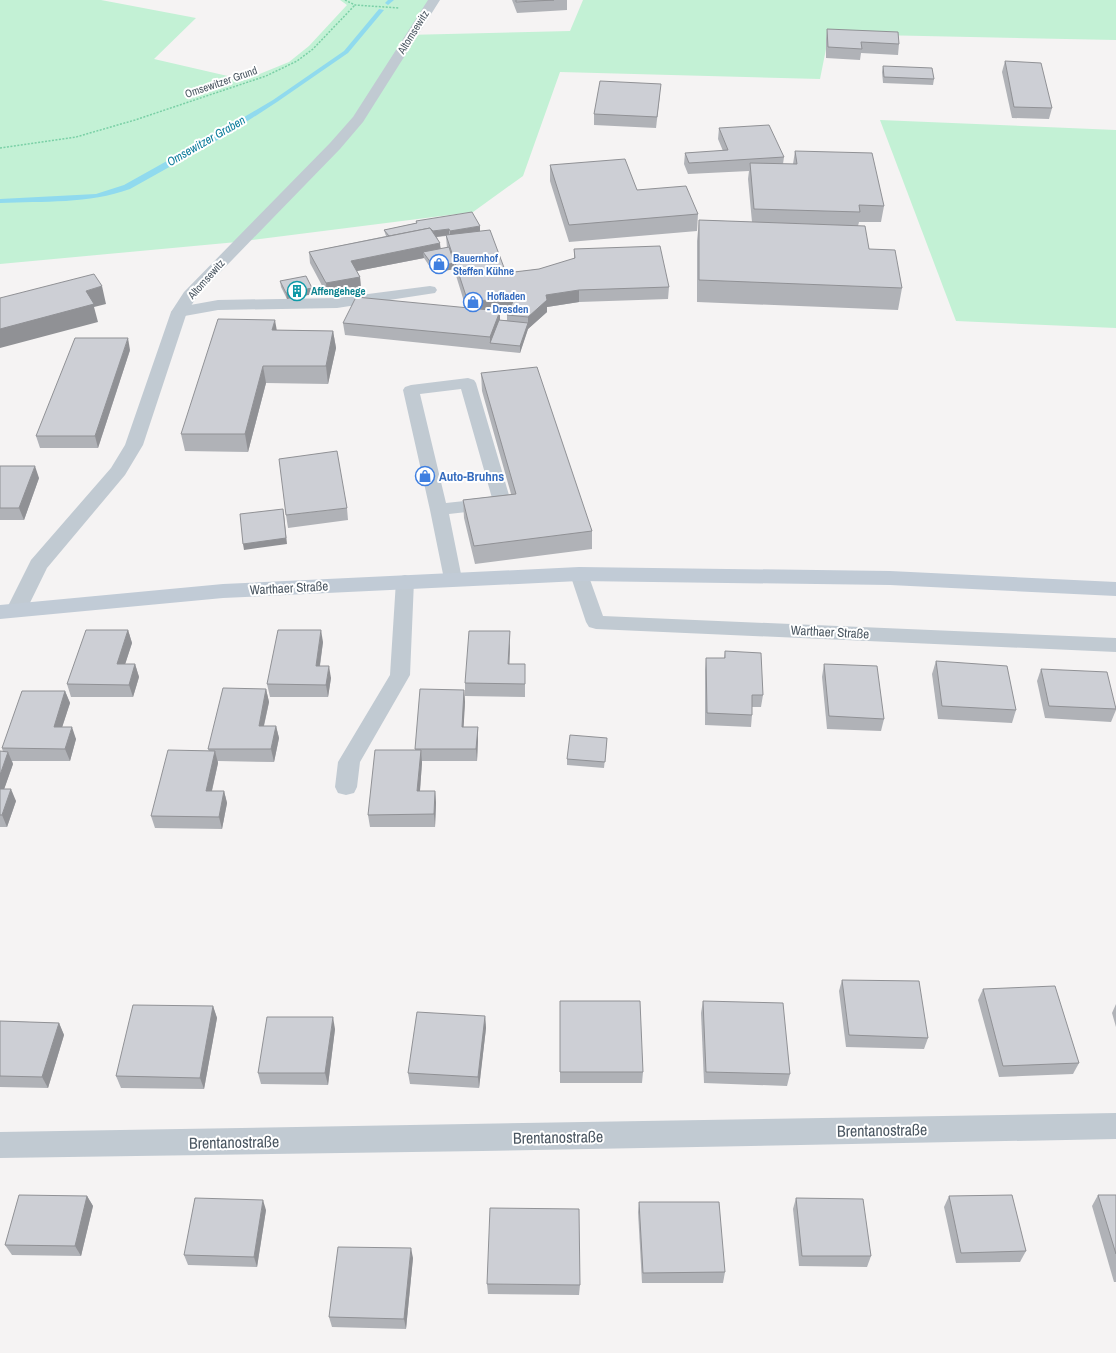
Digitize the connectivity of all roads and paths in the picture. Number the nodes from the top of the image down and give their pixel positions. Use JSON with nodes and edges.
{"nodes":[{"id":1,"x":345,"y":0,"type":"edge"},
{"id":2,"x":431,"y":4,"type":"edge"},
{"id":3,"x":355,"y":5,"type":"junction"},
{"id":4,"x":0,"y":148,"type":"edge"},
{"id":5,"x":430,"y":290,"type":"dead end"},
{"id":6,"x":179,"y":312,"type":"junction"},
{"id":7,"x":439,"y":510,"type":"junction"},
{"id":8,"x":579,"y":574,"type":"junction"},
{"id":9,"x":453,"y":579,"type":"junction"},
{"id":10,"x":404,"y":581,"type":"junction"},
{"id":11,"x":1116,"y":589,"type":"edge"},
{"id":12,"x":8,"y":611,"type":"edge"},
{"id":13,"x":1116,"y":645,"type":"edge"},
{"id":14,"x":346,"y":787,"type":"dead end"},
{"id":15,"x":1116,"y":1126,"type":"edge"},
{"id":16,"x":0,"y":1145,"type":"edge"}],
"edges":[{"from":1,"to":3,"type":"path"},
{"from":2,"to":3,"type":"path"},
{"from":2,"to":6,"type":"street","name":"Altomsewitz"},
{"from":3,"to":4,"type":"path","name":"Omsewitzer Grund"},
{"from":5,"to":6,"type":"lane"},
{"from":6,"to":12,"type":"street","name":"Altomsewitz"},
{"from":7,"to":7,"type":"lane"},
{"from":7,"to":9,"type":"lane"},
{"from":8,"to":9,"type":"street","name":"Warthaer Straße"},
{"from":8,"to":11,"type":"street","name":"Warthaer Straße"},
{"from":8,"to":13,"type":"lane","name":"Warthaer Straße"},
{"from":9,"to":10,"type":"street","name":"Warthaer Straße"},
{"from":10,"to":12,"type":"street","name":"Warthaer Straße"},
{"from":10,"to":14,"type":"lane"},
{"from":15,"to":16,"type":"street","name":"Brentanostraße"}]}
